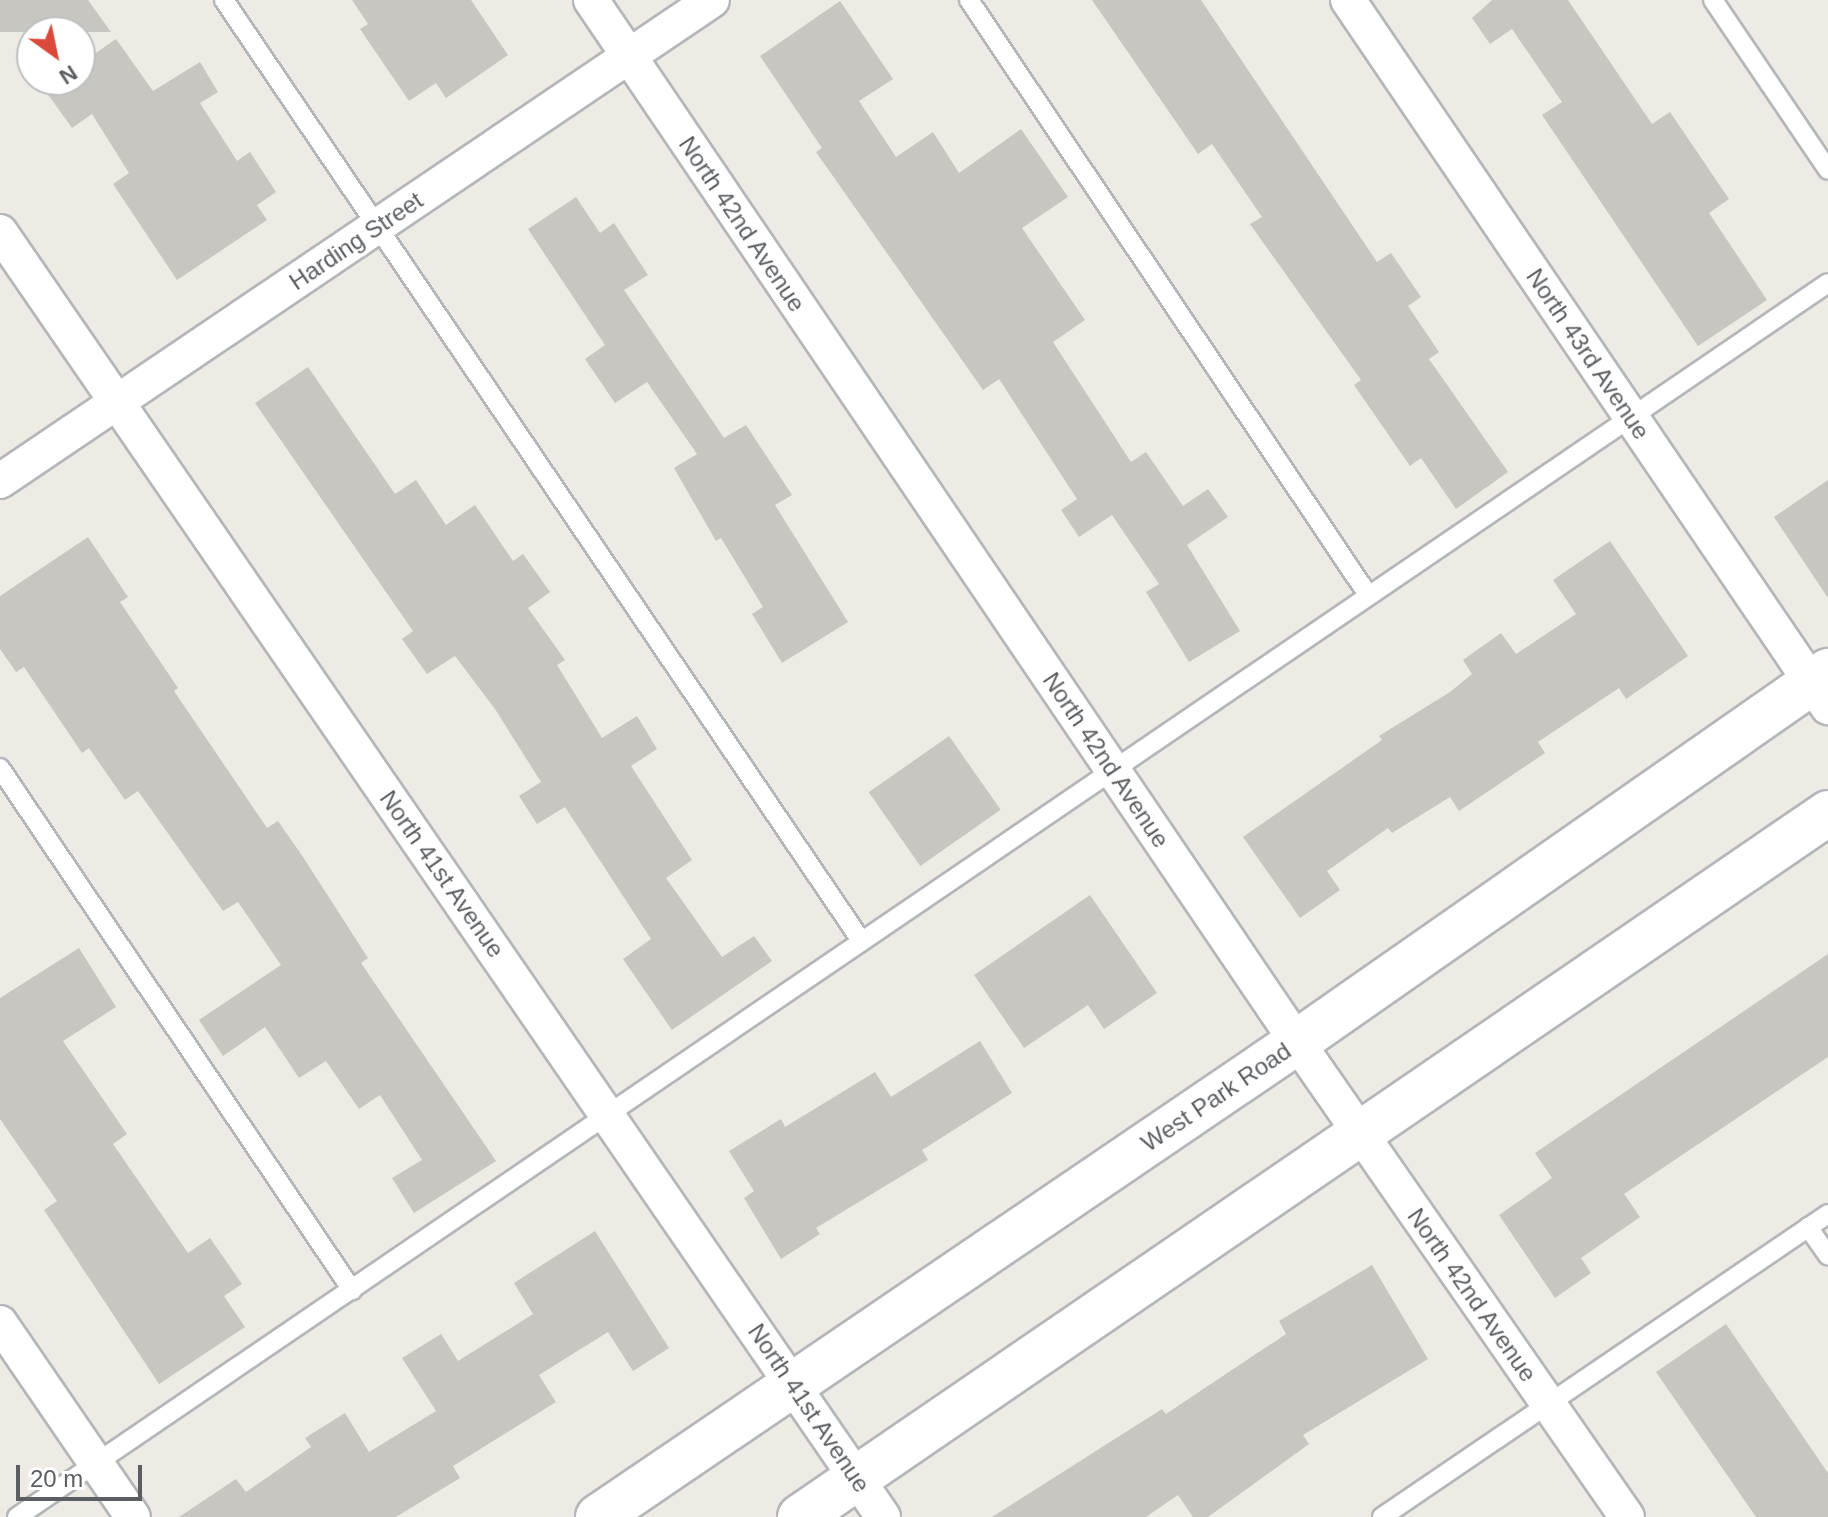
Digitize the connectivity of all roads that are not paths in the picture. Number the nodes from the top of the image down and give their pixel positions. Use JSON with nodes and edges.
{"nodes":[{"id":1,"x":224,"y":0,"type":"edge"},
{"id":2,"x":591,"y":0,"type":"edge"},
{"id":3,"x":712,"y":0,"type":"edge"},
{"id":4,"x":969,"y":0,"type":"edge"},
{"id":5,"x":1348,"y":0,"type":"edge"},
{"id":6,"x":1713,"y":0,"type":"edge"},
{"id":7,"x":630,"y":58,"type":"junction"},
{"id":8,"x":1828,"y":170,"type":"edge"},
{"id":9,"x":379,"y":226,"type":"junction"},
{"id":10,"x":0,"y":232,"type":"edge"},
{"id":11,"x":1828,"y":283,"type":"edge"},
{"id":12,"x":116,"y":402,"type":"junction"},
{"id":13,"x":1631,"y":416,"type":"junction"},
{"id":14,"x":0,"y":481,"type":"edge"},
{"id":15,"x":1368,"y":595,"type":"junction"},
{"id":16,"x":1822,"y":687,"type":"edge"},
{"id":17,"x":0,"y":768,"type":"edge"},
{"id":18,"x":1112,"y":769,"type":"junction"},
{"id":19,"x":1828,"y":813,"type":"edge"},
{"id":20,"x":860,"y":939,"type":"junction"},
{"id":21,"x":1297,"y":1042,"type":"junction"},
{"id":22,"x":607,"y":1114,"type":"junction"},
{"id":23,"x":1359,"y":1131,"type":"junction"},
{"id":24,"x":1828,"y":1214,"type":"edge"},
{"id":25,"x":1808,"y":1227,"type":"junction"},
{"id":26,"x":1828,"y":1256,"type":"edge"},
{"id":27,"x":352,"y":1290,"type":"junction"},
{"id":28,"x":0,"y":1323,"type":"edge"},
{"id":29,"x":794,"y":1386,"type":"junction"},
{"id":30,"x":1548,"y":1404,"type":"junction"},
{"id":31,"x":96,"y":1463,"type":"junction"},
{"id":32,"x":857,"y":1478,"type":"junction"},
{"id":33,"x":17,"y":1517,"type":"edge"},
{"id":34,"x":133,"y":1517,"type":"edge"},
{"id":35,"x":598,"y":1517,"type":"edge"},
{"id":36,"x":800,"y":1517,"type":"edge"},
{"id":37,"x":883,"y":1517,"type":"edge"},
{"id":38,"x":1382,"y":1517,"type":"edge"},
{"id":39,"x":1627,"y":1517,"type":"edge"}],
"edges":[{"from":1,"to":9,"type":"lane"},
{"from":2,"to":7,"type":"street","name":"North 42nd Avenue"},
{"from":3,"to":7,"type":"street","name":"Harding Street"},
{"from":4,"to":15,"type":"lane"},
{"from":5,"to":13,"type":"street","name":"North 43rd Avenue"},
{"from":6,"to":8,"type":"lane"},
{"from":7,"to":9,"type":"street","name":"Harding Street"},
{"from":7,"to":18,"type":"street","name":"North 42nd Avenue"},
{"from":9,"to":12,"type":"street","name":"Harding Street"},
{"from":9,"to":20,"type":"lane"},
{"from":10,"to":12,"type":"street","name":"North 41st Avenue"},
{"from":11,"to":13,"type":"lane"},
{"from":12,"to":14,"type":"street","name":"Harding Street"},
{"from":12,"to":22,"type":"street","name":"North 41st Avenue"},
{"from":13,"to":15,"type":"lane"},
{"from":13,"to":16,"type":"street","name":"North 43rd Avenue"},
{"from":15,"to":18,"type":"lane"},
{"from":16,"to":21,"type":"street","name":"West Park Road"},
{"from":17,"to":27,"type":"lane"},
{"from":18,"to":20,"type":"lane"},
{"from":18,"to":21,"type":"street","name":"North 42nd Avenue"},
{"from":19,"to":23,"type":"street"},
{"from":20,"to":22,"type":"lane"},
{"from":21,"to":23,"type":"street","name":"North 42nd Avenue"},
{"from":21,"to":29,"type":"street","name":"West Park Road"},
{"from":22,"to":27,"type":"lane"},
{"from":22,"to":29,"type":"street","name":"North 41st Avenue"},
{"from":23,"to":30,"type":"street","name":"North 42nd Avenue"},
{"from":23,"to":32,"type":"street"},
{"from":24,"to":25,"type":"lane"},
{"from":25,"to":26,"type":"lane"},
{"from":25,"to":30,"type":"lane"},
{"from":27,"to":31,"type":"lane"},
{"from":28,"to":31,"type":"street"},
{"from":29,"to":32,"type":"street","name":"North 41st Avenue"},
{"from":29,"to":35,"type":"street","name":"West Park Road"},
{"from":30,"to":38,"type":"lane"},
{"from":30,"to":39,"type":"street","name":"North 42nd Avenue"},
{"from":31,"to":33,"type":"lane"},
{"from":31,"to":34,"type":"street"},
{"from":32,"to":36,"type":"street"},
{"from":32,"to":37,"type":"street","name":"North 41st Avenue"}]}
